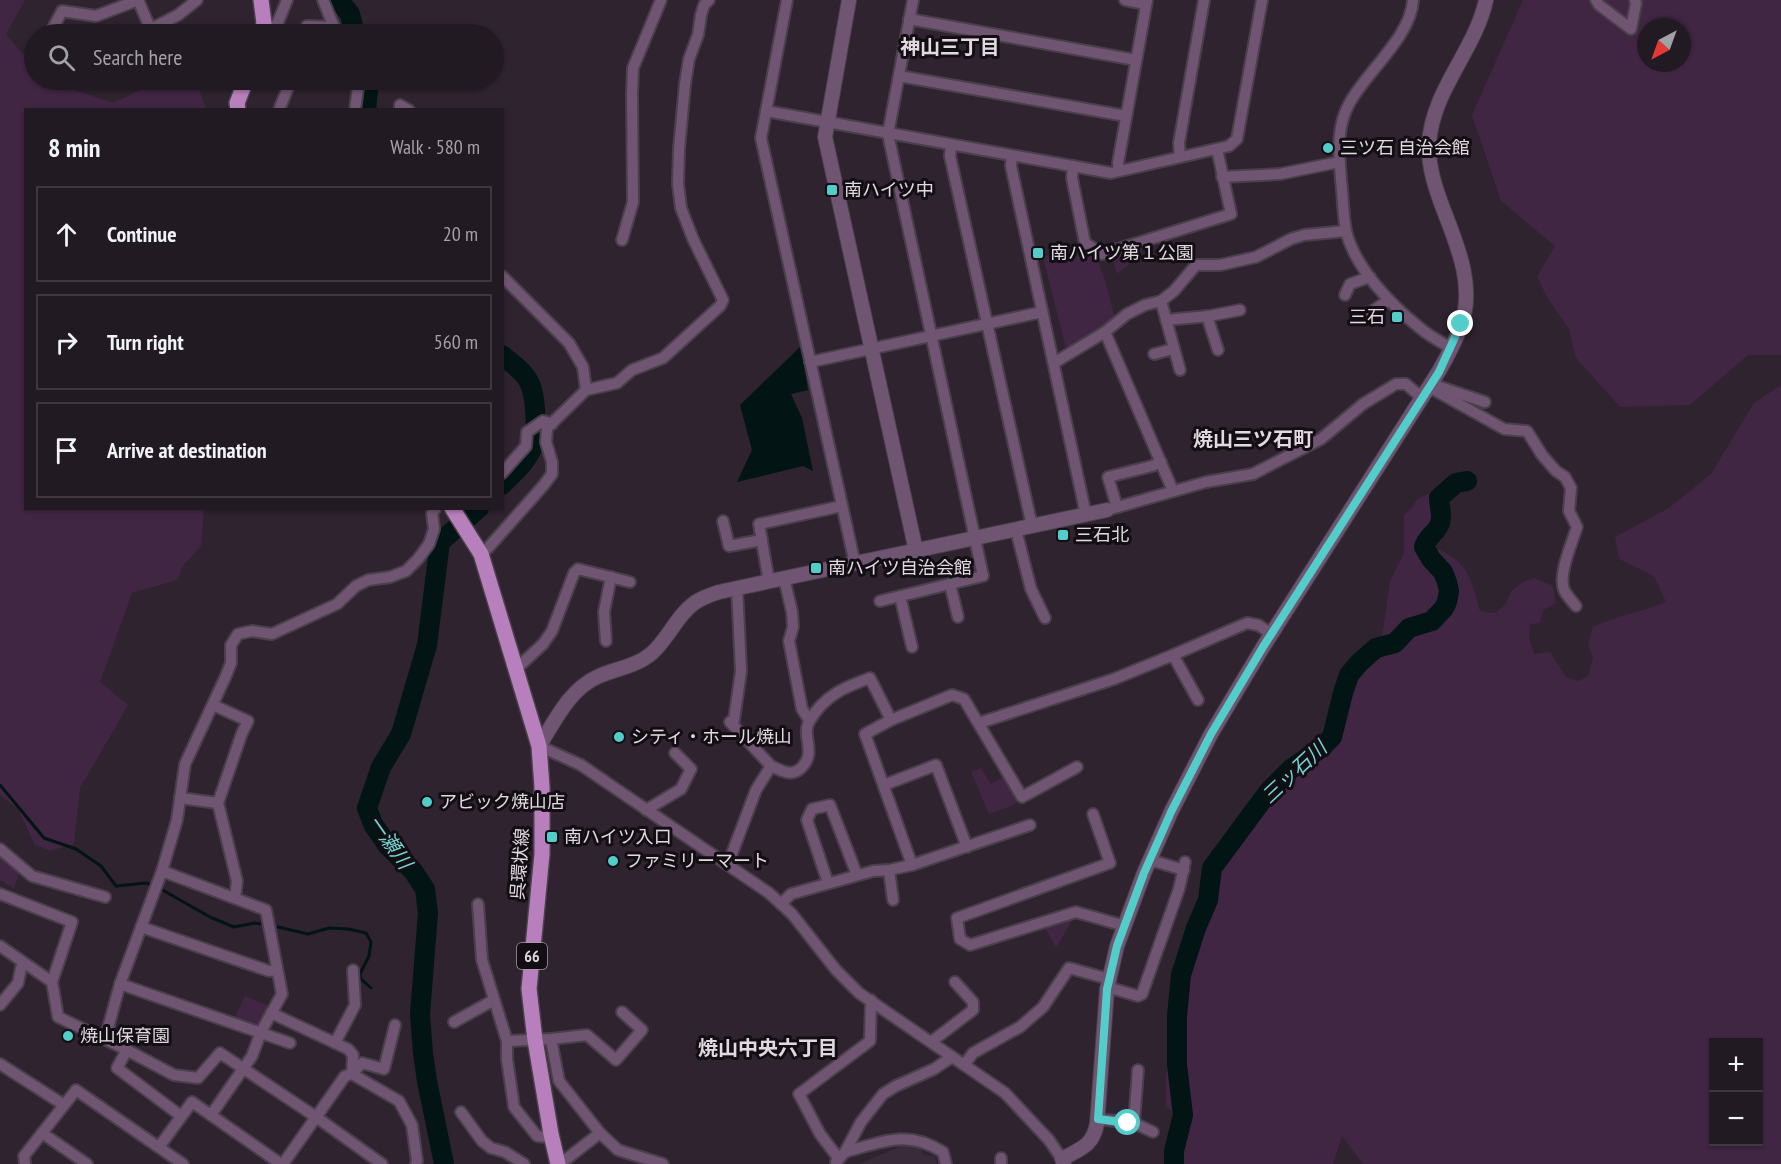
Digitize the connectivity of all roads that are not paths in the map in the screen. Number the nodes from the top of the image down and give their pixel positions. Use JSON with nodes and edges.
{"nodes":[{"id":1,"x":197,"y":0,"type":"edge"},
{"id":2,"x":261,"y":0,"type":"edge"},
{"id":3,"x":287,"y":0,"type":"edge"},
{"id":4,"x":323,"y":0,"type":"edge"},
{"id":5,"x":661,"y":0,"type":"edge"},
{"id":6,"x":709,"y":0,"type":"edge"},
{"id":7,"x":787,"y":0,"type":"edge"},
{"id":8,"x":849,"y":0,"type":"edge"},
{"id":9,"x":913,"y":0,"type":"edge"},
{"id":10,"x":1125,"y":0,"type":"edge"},
{"id":11,"x":1204,"y":0,"type":"edge"},
{"id":12,"x":1262,"y":0,"type":"edge"},
{"id":13,"x":1413,"y":0,"type":"edge"},
{"id":14,"x":1486,"y":0,"type":"edge"},
{"id":15,"x":1596,"y":0,"type":"edge"},
{"id":16,"x":1635,"y":0,"type":"edge"},
{"id":17,"x":1147,"y":2,"type":"edge"},
{"id":18,"x":909,"y":19,"type":"junction"},
{"id":19,"x":55,"y":24,"type":"edge"},
{"id":20,"x":144,"y":24,"type":"edge"},
{"id":21,"x":161,"y":24,"type":"edge"},
{"id":22,"x":264,"y":24,"type":"edge"},
{"id":23,"x":276,"y":24,"type":"edge"},
{"id":24,"x":332,"y":24,"type":"edge"},
{"id":25,"x":1136,"y":60,"type":"junction"},
{"id":26,"x":899,"y":76,"type":"junction"},
{"id":27,"x":242,"y":90,"type":"edge"},
{"id":28,"x":287,"y":90,"type":"edge"},
{"id":29,"x":358,"y":90,"type":"edge"},
{"id":30,"x":238,"y":108,"type":"edge"},
{"id":31,"x":280,"y":108,"type":"edge"},
{"id":32,"x":355,"y":108,"type":"edge"},
{"id":33,"x":766,"y":111,"type":"junction"},
{"id":34,"x":1126,"y":116,"type":"junction"},
{"id":35,"x":827,"y":123,"type":"junction"},
{"id":36,"x":888,"y":134,"type":"junction"},
{"id":37,"x":951,"y":145,"type":"junction"},
{"id":38,"x":1217,"y":149,"type":"junction"},
{"id":39,"x":1012,"y":156,"type":"junction"},
{"id":40,"x":1180,"y":157,"type":"junction"},
{"id":41,"x":1340,"y":162,"type":"junction"},
{"id":42,"x":1073,"y":166,"type":"junction"},
{"id":43,"x":1119,"y":171,"type":"junction"},
{"id":44,"x":1222,"y":177,"type":"junction"},
{"id":45,"x":1346,"y":231,"type":"junction"},
{"id":46,"x":622,"y":240,"type":"dead end"},
{"id":47,"x":1370,"y":277,"type":"junction"},
{"id":48,"x":504,"y":278,"type":"edge"},
{"id":49,"x":1345,"y":295,"type":"dead end"},
{"id":50,"x":1389,"y":300,"type":"junction"},
{"id":51,"x":1161,"y":301,"type":"junction"},
{"id":52,"x":1240,"y":310,"type":"dead end"},
{"id":53,"x":1042,"y":312,"type":"junction"},
{"id":54,"x":1207,"y":316,"type":"junction"},
{"id":55,"x":1365,"y":316,"type":"dead end"},
{"id":56,"x":1166,"y":320,"type":"junction"},
{"id":57,"x":987,"y":324,"type":"junction"},
{"id":58,"x":1106,"y":332,"type":"junction"},
{"id":59,"x":932,"y":336,"type":"junction"},
{"id":60,"x":1451,"y":348,"type":"junction"},
{"id":61,"x":872,"y":349,"type":"junction"},
{"id":62,"x":1173,"y":349,"type":"junction"},
{"id":63,"x":1218,"y":350,"type":"dead end"},
{"id":64,"x":1154,"y":354,"type":"dead end"},
{"id":65,"x":810,"y":362,"type":"junction"},
{"id":66,"x":1054,"y":363,"type":"junction"},
{"id":67,"x":1179,"y":370,"type":"dead end"},
{"id":68,"x":586,"y":390,"type":"junction"},
{"id":69,"x":1427,"y":390,"type":"junction"},
{"id":70,"x":1485,"y":402,"type":"dead end"},
{"id":71,"x":552,"y":424,"type":"junction"},
{"id":72,"x":1161,"y":462,"type":"junction"},
{"id":73,"x":504,"y":471,"type":"edge"},
{"id":74,"x":1173,"y":491,"type":"junction"},
{"id":75,"x":842,"y":506,"type":"junction"},
{"id":76,"x":1112,"y":509,"type":"junction"},
{"id":77,"x":434,"y":510,"type":"edge"},
{"id":78,"x":454,"y":511,"type":"edge"},
{"id":79,"x":1086,"y":515,"type":"junction"},
{"id":80,"x":723,"y":521,"type":"dead end"},
{"id":81,"x":1032,"y":526,"type":"junction"},
{"id":82,"x":1016,"y":530,"type":"junction"},
{"id":83,"x":976,"y":538,"type":"junction"},
{"id":84,"x":762,"y":540,"type":"junction"},
{"id":85,"x":916,"y":551,"type":"junction"},
{"id":86,"x":481,"y":554,"type":"junction"},
{"id":87,"x":855,"y":564,"type":"junction"},
{"id":88,"x":610,"y":578,"type":"junction"},
{"id":89,"x":784,"y":578,"type":"junction"},
{"id":90,"x":630,"y":582,"type":"dead end"},
{"id":91,"x":769,"y":582,"type":"junction"},
{"id":92,"x":950,"y":584,"type":"junction"},
{"id":93,"x":737,"y":588,"type":"junction"},
{"id":94,"x":900,"y":596,"type":"junction"},
{"id":95,"x":880,"y":601,"type":"dead end"},
{"id":96,"x":1576,"y":606,"type":"dead end"},
{"id":97,"x":958,"y":617,"type":"dead end"},
{"id":98,"x":1045,"y":618,"type":"dead end"},
{"id":99,"x":1272,"y":634,"type":"junction"},
{"id":100,"x":606,"y":641,"type":"dead end"},
{"id":101,"x":912,"y":647,"type":"dead end"},
{"id":102,"x":1173,"y":656,"type":"junction"},
{"id":103,"x":516,"y":669,"type":"junction"},
{"id":104,"x":1198,"y":700,"type":"dead end"},
{"id":105,"x":213,"y":705,"type":"junction"},
{"id":106,"x":809,"y":720,"type":"junction"},
{"id":107,"x":891,"y":720,"type":"junction"},
{"id":108,"x":979,"y":723,"type":"junction"},
{"id":109,"x":539,"y":746,"type":"junction"},
{"id":110,"x":675,"y":753,"type":"dead end"},
{"id":111,"x":771,"y":766,"type":"junction"},
{"id":112,"x":1077,"y":767,"type":"dead end"},
{"id":113,"x":884,"y":786,"type":"junction"},
{"id":114,"x":180,"y":798,"type":"junction"},
{"id":115,"x":218,"y":804,"type":"junction"},
{"id":116,"x":646,"y":810,"type":"junction"},
{"id":117,"x":1093,"y":814,"type":"dead end"},
{"id":118,"x":1030,"y":825,"type":"dead end"},
{"id":119,"x":967,"y":847,"type":"junction"},
{"id":120,"x":0,"y":849,"type":"edge"},
{"id":121,"x":1150,"y":860,"type":"junction"},
{"id":122,"x":728,"y":864,"type":"junction"},
{"id":123,"x":912,"y":865,"type":"junction"},
{"id":124,"x":889,"y":870,"type":"junction"},
{"id":125,"x":857,"y":875,"type":"junction"},
{"id":126,"x":159,"y":880,"type":"junction"},
{"id":127,"x":828,"y":884,"type":"junction"},
{"id":128,"x":1,"y":896,"type":"edge"},
{"id":129,"x":105,"y":897,"type":"dead end"},
{"id":130,"x":235,"y":898,"type":"junction"},
{"id":131,"x":893,"y":900,"type":"dead end"},
{"id":132,"x":478,"y":904,"type":"dead end"},
{"id":133,"x":781,"y":904,"type":"junction"},
{"id":134,"x":1125,"y":926,"type":"junction"},
{"id":135,"x":141,"y":927,"type":"junction"},
{"id":136,"x":0,"y":946,"type":"edge"},
{"id":137,"x":24,"y":964,"type":"junction"},
{"id":138,"x":277,"y":970,"type":"junction"},
{"id":139,"x":353,"y":970,"type":"dead end"},
{"id":140,"x":52,"y":982,"type":"junction"},
{"id":141,"x":955,"y":982,"type":"dead end"},
{"id":142,"x":1108,"y":983,"type":"junction"},
{"id":143,"x":120,"y":984,"type":"junction"},
{"id":144,"x":4,"y":991,"type":"edge"},
{"id":145,"x":494,"y":1000,"type":"junction"},
{"id":146,"x":870,"y":1000,"type":"junction"},
{"id":147,"x":0,"y":1005,"type":"edge"},
{"id":148,"x":622,"y":1012,"type":"dead end"},
{"id":149,"x":271,"y":1013,"type":"junction"},
{"id":150,"x":454,"y":1022,"type":"dead end"},
{"id":151,"x":395,"y":1026,"type":"dead end"},
{"id":152,"x":261,"y":1032,"type":"junction"},
{"id":153,"x":105,"y":1039,"type":"junction"},
{"id":154,"x":551,"y":1039,"type":"junction"},
{"id":155,"x":535,"y":1040,"type":"junction"},
{"id":156,"x":507,"y":1041,"type":"junction"},
{"id":157,"x":931,"y":1042,"type":"junction"},
{"id":158,"x":290,"y":1043,"type":"dead end"},
{"id":159,"x":335,"y":1043,"type":"junction"},
{"id":160,"x":127,"y":1050,"type":"junction"},
{"id":161,"x":952,"y":1057,"type":"junction"},
{"id":162,"x":0,"y":1064,"type":"edge"},
{"id":163,"x":964,"y":1065,"type":"junction"},
{"id":164,"x":244,"y":1069,"type":"junction"},
{"id":165,"x":1138,"y":1070,"type":"dead end"},
{"id":166,"x":352,"y":1074,"type":"junction"},
{"id":167,"x":64,"y":1105,"type":"junction"},
{"id":168,"x":461,"y":1113,"type":"dead end"},
{"id":169,"x":212,"y":1115,"type":"junction"},
{"id":170,"x":181,"y":1116,"type":"junction"},
{"id":171,"x":316,"y":1117,"type":"junction"},
{"id":172,"x":1098,"y":1119,"type":"junction"},
{"id":173,"x":1134,"y":1123,"type":"junction"},
{"id":174,"x":1153,"y":1132,"type":"dead end"},
{"id":175,"x":42,"y":1133,"type":"junction"},
{"id":176,"x":600,"y":1133,"type":"junction"},
{"id":177,"x":551,"y":1134,"type":"junction"},
{"id":178,"x":159,"y":1147,"type":"junction"},
{"id":179,"x":840,"y":1158,"type":"edge"},
{"id":180,"x":1063,"y":1161,"type":"edge"},
{"id":181,"x":25,"y":1164,"type":"edge"},
{"id":182,"x":87,"y":1164,"type":"edge"},
{"id":183,"x":183,"y":1164,"type":"edge"},
{"id":184,"x":282,"y":1164,"type":"edge"},
{"id":185,"x":382,"y":1164,"type":"edge"},
{"id":186,"x":416,"y":1164,"type":"edge"},
{"id":187,"x":524,"y":1164,"type":"edge"},
{"id":188,"x":559,"y":1164,"type":"edge"},
{"id":189,"x":663,"y":1164,"type":"edge"},
{"id":190,"x":946,"y":1164,"type":"edge"}],
"edges":[{"from":1,"to":21,"type":"street"},
{"from":2,"to":22,"type":"main road"},
{"from":3,"to":23,"type":"street"},
{"from":4,"to":24,"type":"street"},
{"from":5,"to":46,"type":"street"},
{"from":6,"to":68,"type":"street"},
{"from":7,"to":33,"type":"street"},
{"from":8,"to":35,"type":"street"},
{"from":9,"to":18,"type":"street"},
{"from":10,"to":17,"type":"street"},
{"from":11,"to":40,"type":"street"},
{"from":12,"to":38,"type":"street"},
{"from":13,"to":41,"type":"street"},
{"from":14,"to":60,"type":"street"},
{"from":15,"to":16,"type":"street"},
{"from":17,"to":25,"type":"street"},
{"from":18,"to":25,"type":"street"},
{"from":18,"to":26,"type":"street"},
{"from":19,"to":20,"type":"street"},
{"from":25,"to":34,"type":"street"},
{"from":26,"to":34,"type":"street"},
{"from":26,"to":36,"type":"street"},
{"from":27,"to":30,"type":"main road"},
{"from":28,"to":31,"type":"street"},
{"from":29,"to":32,"type":"street"},
{"from":33,"to":35,"type":"street"},
{"from":33,"to":65,"type":"street"},
{"from":34,"to":43,"type":"street"},
{"from":35,"to":36,"type":"street"},
{"from":35,"to":61,"type":"street"},
{"from":36,"to":37,"type":"street"},
{"from":36,"to":59,"type":"street"},
{"from":37,"to":39,"type":"street"},
{"from":37,"to":57,"type":"street"},
{"from":38,"to":40,"type":"street"},
{"from":38,"to":44,"type":"street"},
{"from":39,"to":42,"type":"street"},
{"from":39,"to":53,"type":"street"},
{"from":40,"to":43,"type":"street"},
{"from":41,"to":44,"type":"street"},
{"from":41,"to":45,"type":"street"},
{"from":42,"to":43,"type":"street"},
{"from":42,"to":44,"type":"street"},
{"from":45,"to":47,"type":"street"},
{"from":45,"to":51,"type":"street"},
{"from":47,"to":49,"type":"street"},
{"from":47,"to":50,"type":"street"},
{"from":48,"to":68,"type":"street"},
{"from":50,"to":55,"type":"street"},
{"from":50,"to":60,"type":"street"},
{"from":51,"to":56,"type":"street"},
{"from":51,"to":58,"type":"street"},
{"from":52,"to":54,"type":"street"},
{"from":53,"to":57,"type":"street"},
{"from":53,"to":66,"type":"street"},
{"from":54,"to":56,"type":"street"},
{"from":54,"to":63,"type":"street"},
{"from":56,"to":62,"type":"street"},
{"from":57,"to":59,"type":"street"},
{"from":57,"to":81,"type":"street"},
{"from":58,"to":66,"type":"street"},
{"from":58,"to":72,"type":"street"},
{"from":59,"to":61,"type":"street"},
{"from":59,"to":83,"type":"street"},
{"from":60,"to":69,"type":"street"},
{"from":61,"to":65,"type":"street"},
{"from":61,"to":85,"type":"street"},
{"from":62,"to":64,"type":"street"},
{"from":62,"to":67,"type":"street"},
{"from":65,"to":75,"type":"street"},
{"from":66,"to":79,"type":"street"},
{"from":68,"to":71,"type":"street"},
{"from":69,"to":70,"type":"street"},
{"from":69,"to":74,"type":"street"},
{"from":69,"to":96,"type":"street"},
{"from":69,"to":99,"type":"street"},
{"from":71,"to":73,"type":"street"},
{"from":71,"to":86,"type":"street"},
{"from":72,"to":74,"type":"street"},
{"from":72,"to":76,"type":"street"},
{"from":74,"to":76,"type":"street"},
{"from":75,"to":84,"type":"street"},
{"from":75,"to":87,"type":"street"},
{"from":76,"to":79,"type":"street"},
{"from":77,"to":105,"type":"street"},
{"from":78,"to":86,"type":"main road","name":"呉環状線","number":"66"},
{"from":79,"to":81,"type":"street"},
{"from":80,"to":84,"type":"street"},
{"from":81,"to":82,"type":"street"},
{"from":82,"to":83,"type":"street"},
{"from":82,"to":98,"type":"street"},
{"from":83,"to":85,"type":"street"},
{"from":83,"to":92,"type":"street"},
{"from":84,"to":91,"type":"street"},
{"from":85,"to":87,"type":"street"},
{"from":86,"to":103,"type":"main road","name":"呉環状線","number":"66"},
{"from":87,"to":89,"type":"street"},
{"from":88,"to":90,"type":"street"},
{"from":88,"to":100,"type":"street"},
{"from":88,"to":103,"type":"street"},
{"from":89,"to":91,"type":"street"},
{"from":89,"to":106,"type":"street"},
{"from":91,"to":93,"type":"street"},
{"from":92,"to":94,"type":"street"},
{"from":92,"to":97,"type":"street"},
{"from":93,"to":109,"type":"street"},
{"from":93,"to":111,"type":"street"},
{"from":94,"to":95,"type":"street"},
{"from":94,"to":101,"type":"street"},
{"from":99,"to":102,"type":"street"},
{"from":99,"to":121,"type":"street"},
{"from":102,"to":104,"type":"street"},
{"from":102,"to":108,"type":"street"},
{"from":103,"to":109,"type":"main road","name":"呉環状線","number":"66"},
{"from":105,"to":114,"type":"street"},
{"from":105,"to":115,"type":"street"},
{"from":106,"to":107,"type":"street"},
{"from":106,"to":111,"type":"street"},
{"from":107,"to":108,"type":"street"},
{"from":107,"to":113,"type":"street"},
{"from":108,"to":112,"type":"street"},
{"from":109,"to":116,"type":"street"},
{"from":109,"to":155,"type":"main road","name":"呉環状線","number":"66"},
{"from":110,"to":116,"type":"street"},
{"from":111,"to":122,"type":"street"},
{"from":113,"to":119,"type":"street"},
{"from":113,"to":123,"type":"street"},
{"from":114,"to":115,"type":"street"},
{"from":114,"to":126,"type":"street"},
{"from":115,"to":130,"type":"street"},
{"from":116,"to":122,"type":"street"},
{"from":117,"to":134,"type":"street"},
{"from":118,"to":119,"type":"street"},
{"from":119,"to":123,"type":"street"},
{"from":120,"to":129,"type":"street"},
{"from":121,"to":134,"type":"street"},
{"from":121,"to":142,"type":"street"},
{"from":122,"to":133,"type":"street"},
{"from":123,"to":124,"type":"street"},
{"from":124,"to":125,"type":"street"},
{"from":124,"to":131,"type":"street"},
{"from":125,"to":127,"type":"street"},
{"from":125,"to":127,"type":"street"},
{"from":126,"to":130,"type":"street"},
{"from":126,"to":135,"type":"street"},
{"from":127,"to":133,"type":"street"},
{"from":128,"to":140,"type":"street"},
{"from":130,"to":138,"type":"street"},
{"from":132,"to":145,"type":"street"},
{"from":133,"to":146,"type":"street"},
{"from":134,"to":142,"type":"street"},
{"from":135,"to":138,"type":"street"},
{"from":135,"to":143,"type":"street"},
{"from":136,"to":137,"type":"street"},
{"from":137,"to":140,"type":"street"},
{"from":137,"to":144,"type":"street"},
{"from":138,"to":149,"type":"street"},
{"from":139,"to":159,"type":"street"},
{"from":140,"to":153,"type":"street"},
{"from":141,"to":157,"type":"street"},
{"from":142,"to":163,"type":"street"},
{"from":142,"to":172,"type":"street"},
{"from":143,"to":152,"type":"street"},
{"from":143,"to":153,"type":"street"},
{"from":144,"to":147,"type":"street"},
{"from":145,"to":150,"type":"street"},
{"from":145,"to":156,"type":"street"},
{"from":146,"to":157,"type":"street"},
{"from":146,"to":179,"type":"street"},
{"from":148,"to":154,"type":"street"},
{"from":149,"to":152,"type":"street"},
{"from":149,"to":159,"type":"street"},
{"from":151,"to":166,"type":"street"},
{"from":152,"to":158,"type":"street"},
{"from":152,"to":164,"type":"street"},
{"from":153,"to":160,"type":"street"},
{"from":154,"to":155,"type":"street"},
{"from":154,"to":176,"type":"street"},
{"from":155,"to":156,"type":"street"},
{"from":155,"to":177,"type":"main road","name":"呉環状線","number":"66"},
{"from":156,"to":177,"type":"street"},
{"from":157,"to":161,"type":"street"},
{"from":159,"to":166,"type":"street"},
{"from":160,"to":164,"type":"street"},
{"from":160,"to":170,"type":"street"},
{"from":161,"to":163,"type":"street"},
{"from":161,"to":179,"type":"street"},
{"from":162,"to":167,"type":"street"},
{"from":163,"to":180,"type":"street"},
{"from":164,"to":169,"type":"street"},
{"from":164,"to":171,"type":"street"},
{"from":165,"to":173,"type":"street"},
{"from":166,"to":171,"type":"street"},
{"from":166,"to":186,"type":"street"},
{"from":167,"to":175,"type":"street"},
{"from":167,"to":178,"type":"street"},
{"from":168,"to":187,"type":"street"},
{"from":169,"to":170,"type":"street"},
{"from":169,"to":184,"type":"street"},
{"from":170,"to":178,"type":"street"},
{"from":171,"to":184,"type":"street"},
{"from":171,"to":185,"type":"street"},
{"from":172,"to":173,"type":"street"},
{"from":172,"to":180,"type":"street"},
{"from":173,"to":174,"type":"street"},
{"from":175,"to":181,"type":"street"},
{"from":175,"to":182,"type":"street"},
{"from":176,"to":188,"type":"street"},
{"from":176,"to":189,"type":"street"},
{"from":177,"to":188,"type":"main road","name":"呉環状線","number":"66"},
{"from":178,"to":183,"type":"street"},
{"from":179,"to":190,"type":"street"}]}
